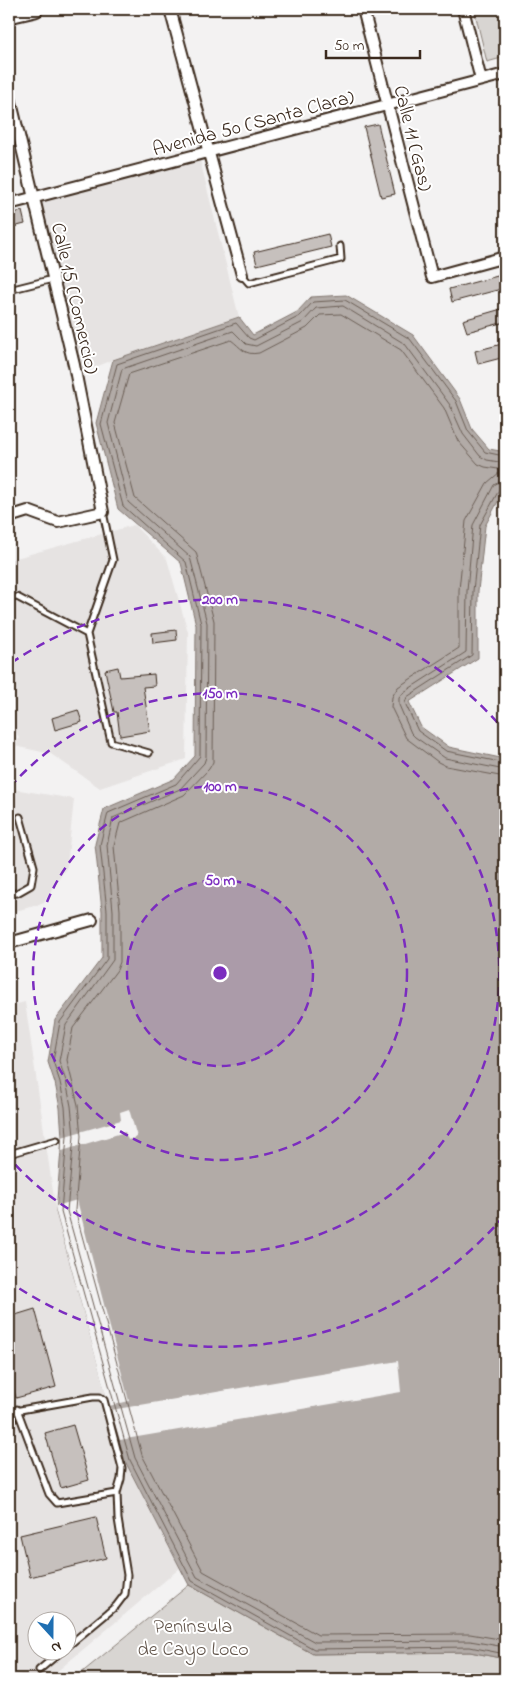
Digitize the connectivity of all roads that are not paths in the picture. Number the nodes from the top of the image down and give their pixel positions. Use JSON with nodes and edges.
{"nodes":[{"id":1,"x":35,"y":9,"type":"edge"},
{"id":2,"x":170,"y":9,"type":"edge"},
{"id":3,"x":363,"y":9,"type":"edge"},
{"id":4,"x":464,"y":9,"type":"edge"},
{"id":5,"x":9,"y":15,"type":"edge"},
{"id":6,"x":505,"y":74,"type":"edge"},
{"id":7,"x":481,"y":80,"type":"junction"},
{"id":8,"x":9,"y":94,"type":"edge"},
{"id":9,"x":388,"y":105,"type":"junction"},
{"id":10,"x":13,"y":123,"type":"edge"},
{"id":11,"x":208,"y":152,"type":"junction"},
{"id":12,"x":34,"y":198,"type":"junction"},
{"id":13,"x":9,"y":204,"type":"edge"},
{"id":14,"x":340,"y":246,"type":"dead end"},
{"id":15,"x":505,"y":257,"type":"edge"},
{"id":16,"x":242,"y":275,"type":"joint"},
{"id":17,"x":53,"y":279,"type":"junction"},
{"id":18,"x":9,"y":290,"type":"edge"},
{"id":19,"x":103,"y":512,"type":"junction"},
{"id":20,"x":9,"y":517,"type":"edge"},
{"id":21,"x":17,"y":597,"type":"dead end"},
{"id":22,"x":87,"y":634,"type":"junction"},
{"id":23,"x":149,"y":753,"type":"dead end"},
{"id":24,"x":20,"y":817,"type":"dead end"},
{"id":25,"x":9,"y":894,"type":"edge"},
{"id":26,"x":92,"y":920,"type":"dead end"},
{"id":27,"x":9,"y":943,"type":"edge"},
{"id":28,"x":57,"y":1140,"type":"dead end"},
{"id":29,"x":9,"y":1154,"type":"edge"},
{"id":30,"x":18,"y":1410,"type":"junction"},
{"id":31,"x":9,"y":1412,"type":"edge"},
{"id":32,"x":117,"y":1493,"type":"junction"},
{"id":33,"x":78,"y":1638,"type":"edge"},
{"id":34,"x":51,"y":1660,"type":"edge"},
{"id":35,"x":39,"y":1670,"type":"dead end"}],
"edges":[{"from":1,"to":5,"type":"street"},
{"from":2,"to":11,"type":"street"},
{"from":3,"to":9,"type":"street","name":"Calle 11 (Gas)"},
{"from":4,"to":7,"type":"street"},
{"from":6,"to":7,"type":"street","name":"Avenida 50 (Santa Clara)"},
{"from":7,"to":9,"type":"street","name":"Avenida 50 (Santa Clara)"},
{"from":8,"to":10,"type":"street","name":"Calle 15 (Comercio)"},
{"from":9,"to":11,"type":"street","name":"Avenida 50 (Santa Clara)"},
{"from":9,"to":15,"type":"street","name":"Calle 11 (Gas)"},
{"from":10,"to":12,"type":"street","name":"Calle 15 (Comercio)"},
{"from":11,"to":12,"type":"street","name":"Avenida 50 (Santa Clara)"},
{"from":11,"to":16,"type":"street"},
{"from":12,"to":13,"type":"street","name":"Avenida 50 (Santa Clara)"},
{"from":12,"to":17,"type":"street","name":"Calle 15 (Comercio)"},
{"from":14,"to":16,"type":"lane"},
{"from":17,"to":18,"type":"lane"},
{"from":17,"to":19,"type":"street","name":"Calle 15 (Comercio)"},
{"from":19,"to":20,"type":"street"},
{"from":19,"to":22,"type":"lane"},
{"from":21,"to":22,"type":"lane"},
{"from":22,"to":23,"type":"lane"},
{"from":24,"to":25,"type":"lane"},
{"from":26,"to":27,"type":"street"},
{"from":28,"to":29,"type":"lane"},
{"from":30,"to":31,"type":"lane"},
{"from":30,"to":32,"type":"lane"},
{"from":30,"to":32,"type":"lane"},
{"from":32,"to":33,"type":"lane"},
{"from":34,"to":35,"type":"lane"}]}
